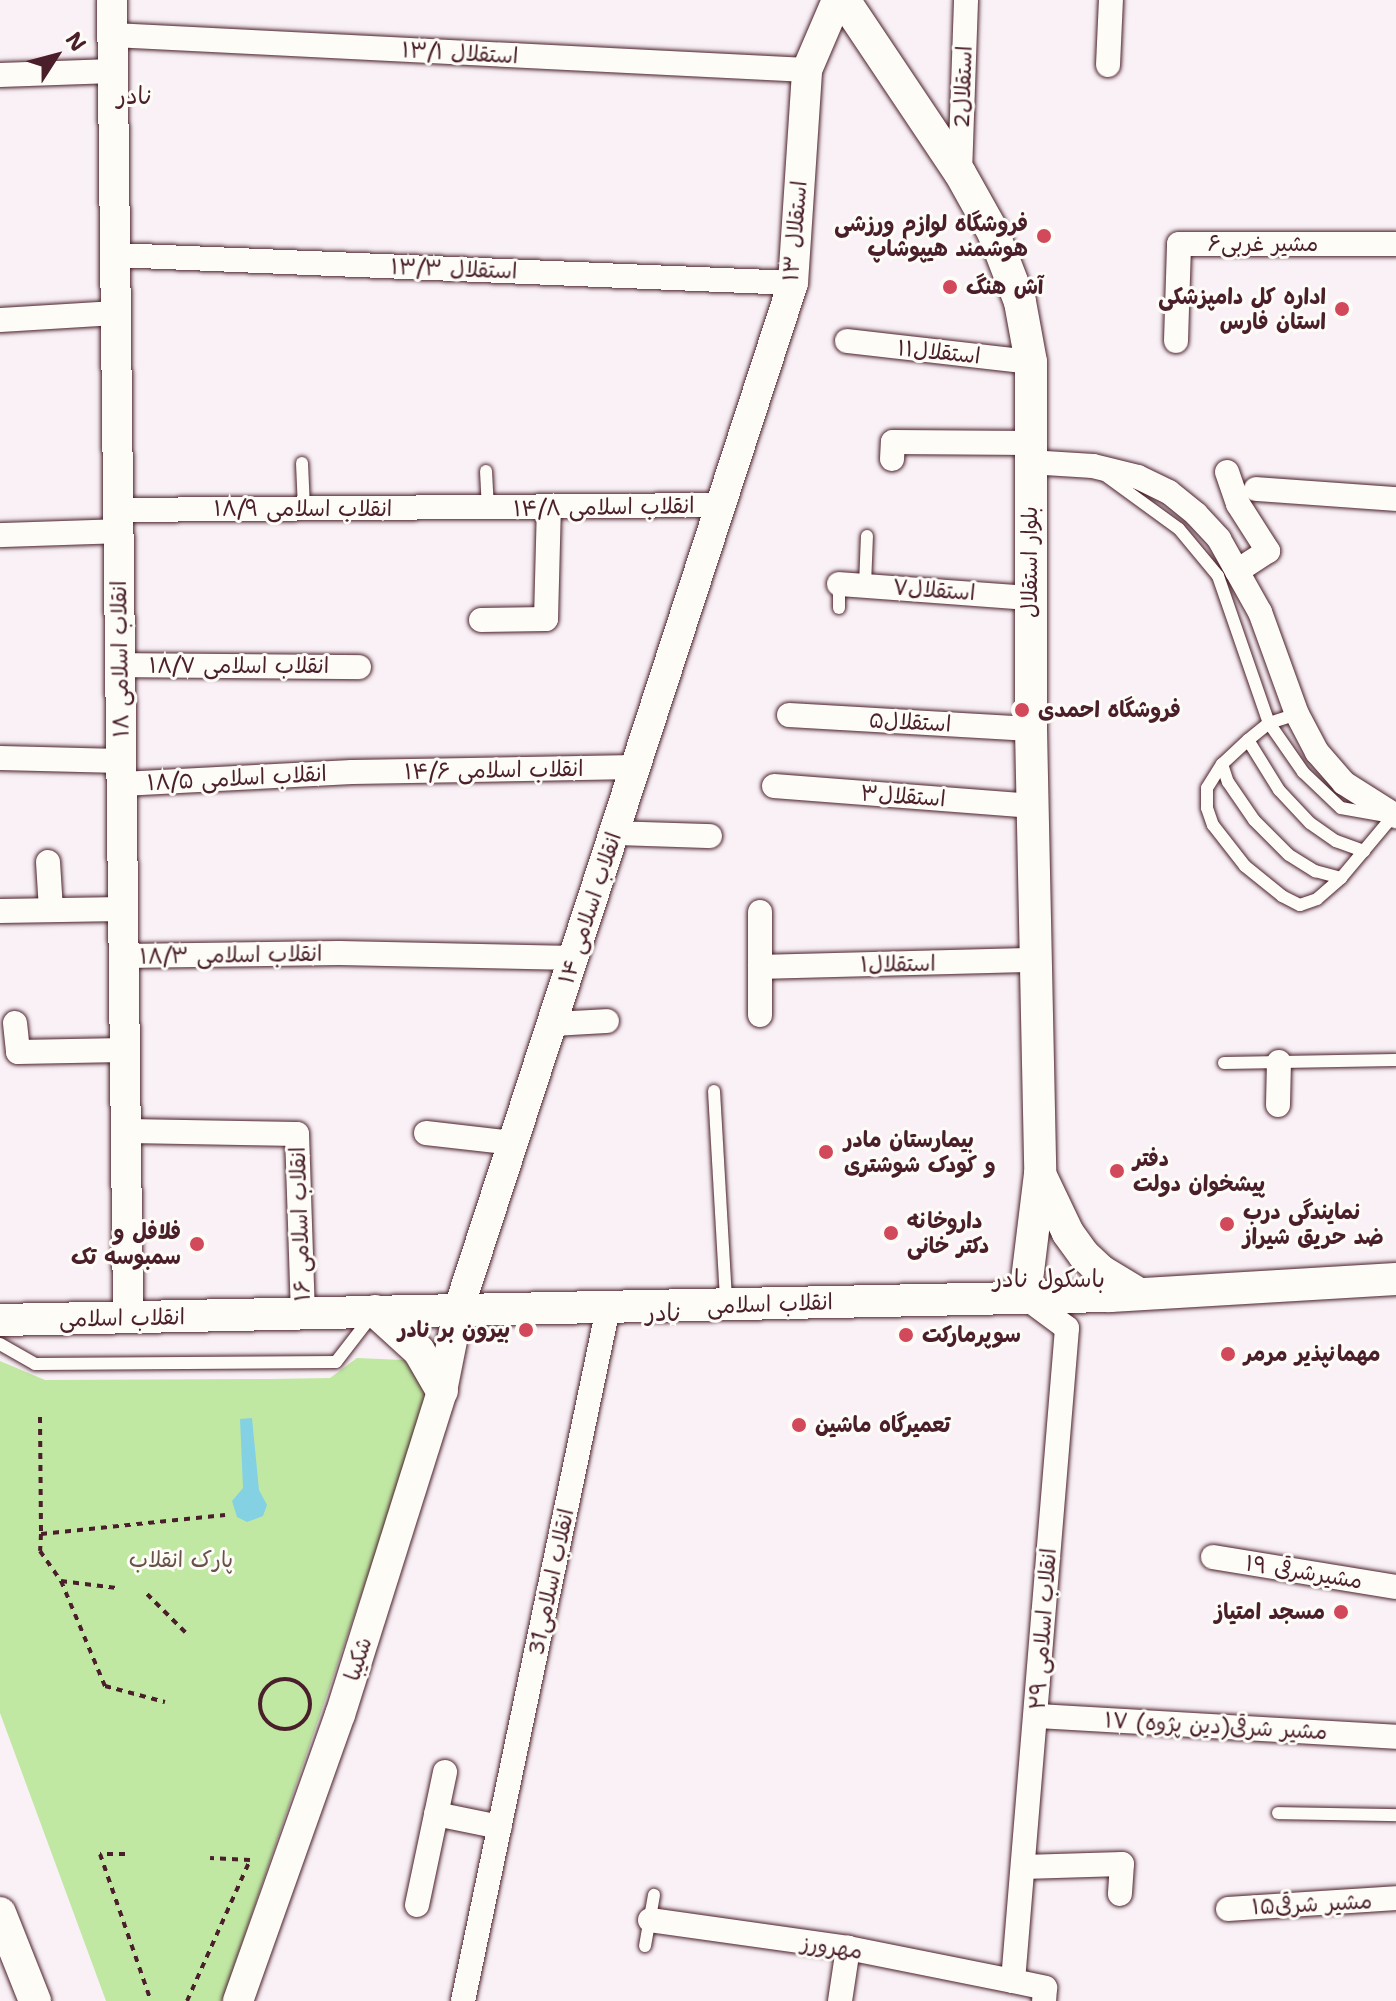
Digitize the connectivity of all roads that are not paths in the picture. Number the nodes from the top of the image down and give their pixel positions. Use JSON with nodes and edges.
{"nodes":[{"id":1,"x":112,"y":0,"type":"edge"},
{"id":2,"x":837,"y":0,"type":"edge"},
{"id":3,"x":844,"y":0,"type":"edge"},
{"id":4,"x":966,"y":0,"type":"edge"},
{"id":5,"x":1111,"y":0,"type":"edge"},
{"id":6,"x":113,"y":35,"type":"junction"},
{"id":7,"x":1108,"y":65,"type":"dead end"},
{"id":8,"x":807,"y":70,"type":"junction"},
{"id":9,"x":113,"y":71,"type":"junction"},
{"id":10,"x":0,"y":75,"type":"edge"},
{"id":11,"x":960,"y":173,"type":"junction"},
{"id":12,"x":1396,"y":244,"type":"edge"},
{"id":13,"x":115,"y":255,"type":"junction"},
{"id":14,"x":793,"y":283,"type":"junction"},
{"id":15,"x":116,"y":313,"type":"junction"},
{"id":16,"x":0,"y":320,"type":"edge"},
{"id":17,"x":847,"y":341,"type":"dead end"},
{"id":18,"x":1176,"y":341,"type":"dead end"},
{"id":19,"x":1031,"y":362,"type":"junction"},
{"id":20,"x":1030,"y":453,"type":"junction"},
{"id":21,"x":892,"y":459,"type":"dead end"},
{"id":22,"x":302,"y":463,"type":"dead end"},
{"id":23,"x":1093,"y":466,"type":"junction"},
{"id":24,"x":486,"y":471,"type":"dead end"},
{"id":25,"x":1227,"y":472,"type":"dead end"},
{"id":26,"x":1256,"y":489,"type":"dead end"},
{"id":27,"x":1396,"y":499,"type":"edge"},
{"id":28,"x":721,"y":505,"type":"junction"},
{"id":29,"x":488,"y":508,"type":"junction"},
{"id":30,"x":549,"y":508,"type":"junction"},
{"id":31,"x":304,"y":509,"type":"junction"},
{"id":32,"x":119,"y":520,"type":"junction"},
{"id":33,"x":0,"y":535,"type":"edge"},
{"id":34,"x":867,"y":536,"type":"dead end"},
{"id":35,"x":1237,"y":571,"type":"junction"},
{"id":36,"x":865,"y":585,"type":"junction"},
{"id":37,"x":839,"y":596,"type":"dead end"},
{"id":38,"x":1030,"y":598,"type":"junction"},
{"id":39,"x":481,"y":620,"type":"dead end"},
{"id":40,"x":120,"y":665,"type":"junction"},
{"id":41,"x":359,"y":667,"type":"dead end"},
{"id":42,"x":1297,"y":714,"type":"junction"},
{"id":43,"x":789,"y":715,"type":"dead end"},
{"id":44,"x":1269,"y":723,"type":"junction"},
{"id":45,"x":1031,"y":729,"type":"junction"},
{"id":46,"x":1248,"y":740,"type":"junction"},
{"id":47,"x":0,"y":758,"type":"edge"},
{"id":48,"x":1222,"y":764,"type":"junction"},
{"id":49,"x":636,"y":767,"type":"junction"},
{"id":50,"x":121,"y":772,"type":"junction"},
{"id":51,"x":352,"y":772,"type":"joint"},
{"id":52,"x":774,"y":786,"type":"dead end"},
{"id":53,"x":1033,"y":806,"type":"junction"},
{"id":54,"x":1394,"y":816,"type":"edge"},
{"id":55,"x":614,"y":833,"type":"junction"},
{"id":56,"x":710,"y":836,"type":"dead end"},
{"id":57,"x":1364,"y":851,"type":"junction"},
{"id":58,"x":48,"y":862,"type":"dead end"},
{"id":59,"x":1341,"y":878,"type":"junction"},
{"id":60,"x":123,"y":909,"type":"junction"},
{"id":61,"x":51,"y":910,"type":"junction"},
{"id":62,"x":0,"y":911,"type":"edge"},
{"id":63,"x":760,"y":912,"type":"dead end"},
{"id":64,"x":124,"y":956,"type":"junction"},
{"id":65,"x":574,"y":958,"type":"junction"},
{"id":66,"x":1035,"y":960,"type":"junction"},
{"id":67,"x":760,"y":967,"type":"junction"},
{"id":68,"x":760,"y":1015,"type":"dead end"},
{"id":69,"x":607,"y":1021,"type":"dead end"},
{"id":70,"x":15,"y":1023,"type":"dead end"},
{"id":71,"x":552,"y":1024,"type":"junction"},
{"id":72,"x":124,"y":1050,"type":"junction"},
{"id":73,"x":1396,"y":1060,"type":"edge"},
{"id":74,"x":1279,"y":1062,"type":"junction"},
{"id":75,"x":1224,"y":1063,"type":"dead end"},
{"id":76,"x":714,"y":1091,"type":"dead end"},
{"id":77,"x":1278,"y":1105,"type":"dead end"},
{"id":78,"x":128,"y":1131,"type":"junction"},
{"id":79,"x":426,"y":1133,"type":"dead end"},
{"id":80,"x":514,"y":1143,"type":"junction"},
{"id":81,"x":1040,"y":1174,"type":"junction"},
{"id":82,"x":1396,"y":1279,"type":"edge"},
{"id":83,"x":1139,"y":1294,"type":"junction"},
{"id":84,"x":1025,"y":1297,"type":"junction"},
{"id":85,"x":727,"y":1305,"type":"junction"},
{"id":86,"x":608,"y":1308,"type":"junction"},
{"id":87,"x":375,"y":1311,"type":"junction"},
{"id":88,"x":458,"y":1311,"type":"junction"},
{"id":89,"x":303,"y":1314,"type":"junction"},
{"id":90,"x":128,"y":1318,"type":"junction"},
{"id":91,"x":0,"y":1320,"type":"edge"},
{"id":92,"x":0,"y":1344,"type":"edge"},
{"id":93,"x":442,"y":1391,"type":"junction"},
{"id":94,"x":1213,"y":1557,"type":"dead end"},
{"id":95,"x":1396,"y":1587,"type":"edge"},
{"id":96,"x":1037,"y":1716,"type":"junction"},
{"id":97,"x":1396,"y":1737,"type":"edge"},
{"id":98,"x":445,"y":1772,"type":"dead end"},
{"id":99,"x":1278,"y":1813,"type":"dead end"},
{"id":100,"x":436,"y":1814,"type":"junction"},
{"id":101,"x":1396,"y":1815,"type":"edge"},
{"id":102,"x":500,"y":1827,"type":"junction"},
{"id":103,"x":1023,"y":1867,"type":"junction"},
{"id":104,"x":1120,"y":1894,"type":"dead end"},
{"id":105,"x":654,"y":1895,"type":"dead end"},
{"id":106,"x":1396,"y":1898,"type":"edge"},
{"id":107,"x":417,"y":1905,"type":"dead end"},
{"id":108,"x":1228,"y":1909,"type":"dead end"},
{"id":109,"x":1,"y":1916,"type":"edge"},
{"id":110,"x":650,"y":1920,"type":"junction"},
{"id":111,"x":645,"y":1946,"type":"dead end"},
{"id":112,"x":848,"y":1948,"type":"junction"},
{"id":113,"x":1013,"y":1981,"type":"junction"},
{"id":114,"x":35,"y":2001,"type":"edge"},
{"id":115,"x":238,"y":2001,"type":"edge"},
{"id":116,"x":463,"y":2001,"type":"edge"},
{"id":117,"x":840,"y":2001,"type":"edge"},
{"id":118,"x":1044,"y":2001,"type":"edge"}],
"edges":[{"from":1,"to":6,"type":"street","name":"۱۸ انقلاب اسلامی"},
{"from":2,"to":8,"type":"street","name":"۱۳ استقلال"},
{"from":3,"to":11,"type":"main road","name":"بلوار استقلال"},
{"from":4,"to":11,"type":"street","name":"2استقلال"},
{"from":5,"to":7,"type":"street"},
{"from":6,"to":8,"type":"street","name":"۱۳/۱ استقلال"},
{"from":6,"to":9,"type":"street","name":"۱۸ انقلاب اسلامی"},
{"from":8,"to":14,"type":"street","name":"۱۳ استقلال"},
{"from":9,"to":10,"type":"street"},
{"from":9,"to":13,"type":"street","name":"۱۸ انقلاب اسلامی"},
{"from":11,"to":19,"type":"main road","name":"بلوار استقلال"},
{"from":12,"to":18,"type":"street","name":"مشیر غربی۶"},
{"from":13,"to":14,"type":"street","name":"۱۳/۳ استقلال"},
{"from":13,"to":15,"type":"street","name":"۱۸ انقلاب اسلامی"},
{"from":14,"to":28,"type":"street","name":"۱۳ استقلال"},
{"from":15,"to":16,"type":"street"},
{"from":15,"to":32,"type":"street","name":"۱۸ انقلاب اسلامی"},
{"from":17,"to":19,"type":"street","name":"استقلال۱۱"},
{"from":19,"to":20,"type":"main road","name":"بلوار استقلال"},
{"from":20,"to":21,"type":"street"},
{"from":20,"to":23,"type":"street"},
{"from":20,"to":38,"type":"main road","name":"بلوار استقلال"},
{"from":22,"to":31,"type":"lane"},
{"from":23,"to":35,"type":"street"},
{"from":23,"to":44,"type":"lane"},
{"from":24,"to":29,"type":"lane"},
{"from":25,"to":35,"type":"street"},
{"from":26,"to":27,"type":"street"},
{"from":28,"to":30,"type":"street","name":"۱۴/۸ انقلاب اسلامی"},
{"from":28,"to":49,"type":"street","name":"۱۴ انقلاب اسلامی"},
{"from":29,"to":30,"type":"street","name":"۱۴/۸ انقلاب اسلامی"},
{"from":29,"to":31,"type":"street","name":"۱۸/۹ انقلاب اسلامی"},
{"from":30,"to":39,"type":"street"},
{"from":31,"to":32,"type":"street","name":"۱۸/۹ انقلاب اسلامی"},
{"from":32,"to":33,"type":"street","name":"۱۸/۹ انقلاب اسلامی"},
{"from":32,"to":40,"type":"street","name":"۱۸ انقلاب اسلامی"},
{"from":34,"to":36,"type":"lane"},
{"from":35,"to":42,"type":"street"},
{"from":36,"to":37,"type":"street","name":"استقلال۷"},
{"from":36,"to":38,"type":"street","name":"استقلال۷"},
{"from":38,"to":45,"type":"main road","name":"بلوار استقلال"},
{"from":40,"to":41,"type":"street","name":"۱۸/۷ انقلاب اسلامی"},
{"from":40,"to":50,"type":"street","name":"۱۸ انقلاب اسلامی"},
{"from":42,"to":44,"type":"lane"},
{"from":42,"to":54,"type":"street"},
{"from":43,"to":45,"type":"street","name":"استقلال۵"},
{"from":44,"to":46,"type":"lane"},
{"from":44,"to":54,"type":"lane"},
{"from":45,"to":53,"type":"main road","name":"بلوار استقلال"},
{"from":46,"to":48,"type":"lane"},
{"from":46,"to":57,"type":"lane"},
{"from":47,"to":50,"type":"street","name":"۱۸/۵ انقلاب اسلامی"},
{"from":48,"to":59,"type":"lane"},
{"from":48,"to":59,"type":"lane"},
{"from":49,"to":51,"type":"street","name":"۱۴/۶ انقلاب اسلامی"},
{"from":49,"to":55,"type":"street","name":"۱۴ انقلاب اسلامی"},
{"from":50,"to":51,"type":"street","name":"۱۸/۵ انقلاب اسلامی"},
{"from":50,"to":60,"type":"street","name":"۱۸ انقلاب اسلامی"},
{"from":52,"to":53,"type":"street","name":"استقلال۳"},
{"from":53,"to":66,"type":"main road","name":"بلوار استقلال"},
{"from":54,"to":57,"type":"lane"},
{"from":55,"to":56,"type":"street"},
{"from":55,"to":65,"type":"street","name":"۱۴ انقلاب اسلامی"},
{"from":57,"to":59,"type":"lane"},
{"from":58,"to":61,"type":"street"},
{"from":60,"to":61,"type":"street"},
{"from":60,"to":64,"type":"street","name":"۱۸ انقلاب اسلامی"},
{"from":61,"to":62,"type":"street"},
{"from":63,"to":67,"type":"street"},
{"from":64,"to":65,"type":"street","name":"۱۸/۳ انقلاب اسلامی"},
{"from":64,"to":72,"type":"street","name":"۱۸ انقلاب اسلامی"},
{"from":65,"to":71,"type":"street","name":"۱۴ انقلاب اسلامی"},
{"from":66,"to":67,"type":"street","name":"استقلال۱"},
{"from":66,"to":81,"type":"main road","name":"بلوار استقلال"},
{"from":67,"to":68,"type":"street"},
{"from":69,"to":71,"type":"street"},
{"from":70,"to":72,"type":"street"},
{"from":71,"to":80,"type":"street","name":"۱۴ انقلاب اسلامی"},
{"from":72,"to":78,"type":"street","name":"۱۸ انقلاب اسلامی"},
{"from":73,"to":74,"type":"lane"},
{"from":74,"to":75,"type":"lane"},
{"from":74,"to":77,"type":"street"},
{"from":76,"to":85,"type":"lane"},
{"from":78,"to":89,"type":"street","name":"۱۶ انقلاب اسلامی"},
{"from":78,"to":90,"type":"street","name":"۱۸ انقلاب اسلامی"},
{"from":79,"to":80,"type":"street"},
{"from":80,"to":88,"type":"street","name":"۱۴ انقلاب اسلامی"},
{"from":81,"to":83,"type":"main road"},
{"from":81,"to":84,"type":"main road","name":"بلوار استقلال"},
{"from":82,"to":83,"type":"main road","name":"انقلاب اسلامی"},
{"from":83,"to":84,"type":"main road","name":"انقلاب اسلامی"},
{"from":84,"to":85,"type":"main road","name":"انقلاب اسلامی"},
{"from":84,"to":96,"type":"street","name":"انقلاب اسلامی ۲۹"},
{"from":85,"to":86,"type":"main road","name":"انقلاب اسلامی"},
{"from":86,"to":88,"type":"main road","name":"انقلاب اسلامی"},
{"from":86,"to":102,"type":"street","name":"31انقلاب اسلامی"},
{"from":87,"to":88,"type":"main road","name":"انقلاب اسلامی"},
{"from":87,"to":89,"type":"main road","name":"انقلاب اسلامی"},
{"from":87,"to":92,"type":"lane"},
{"from":87,"to":93,"type":"main road"},
{"from":88,"to":93,"type":"street","name":"شکیبا"},
{"from":89,"to":90,"type":"main road","name":"انقلاب اسلامی"},
{"from":90,"to":91,"type":"main road","name":"انقلاب اسلامی"},
{"from":93,"to":115,"type":"street","name":"شکیبا"},
{"from":94,"to":95,"type":"street","name":"مشیرشرقی ۱۹"},
{"from":96,"to":97,"type":"street","name":"۱۷ مشیر شرقی(دین پژوه)"},
{"from":96,"to":103,"type":"street","name":"انقلاب اسلامی ۲۹"},
{"from":98,"to":100,"type":"street"},
{"from":99,"to":101,"type":"lane"},
{"from":100,"to":102,"type":"street"},
{"from":100,"to":107,"type":"street"},
{"from":102,"to":116,"type":"street","name":"31انقلاب اسلامی"},
{"from":103,"to":104,"type":"street"},
{"from":103,"to":113,"type":"street","name":"انقلاب اسلامی ۲۹"},
{"from":105,"to":110,"type":"lane"},
{"from":106,"to":108,"type":"street","name":"مشیر شرقی۱۵"},
{"from":109,"to":114,"type":"main road"},
{"from":110,"to":111,"type":"lane"},
{"from":110,"to":112,"type":"street","name":"مهرورز"},
{"from":112,"to":113,"type":"street","name":"مهرورز"},
{"from":112,"to":117,"type":"street"},
{"from":113,"to":118,"type":"street","name":"مهرورز"}]}
